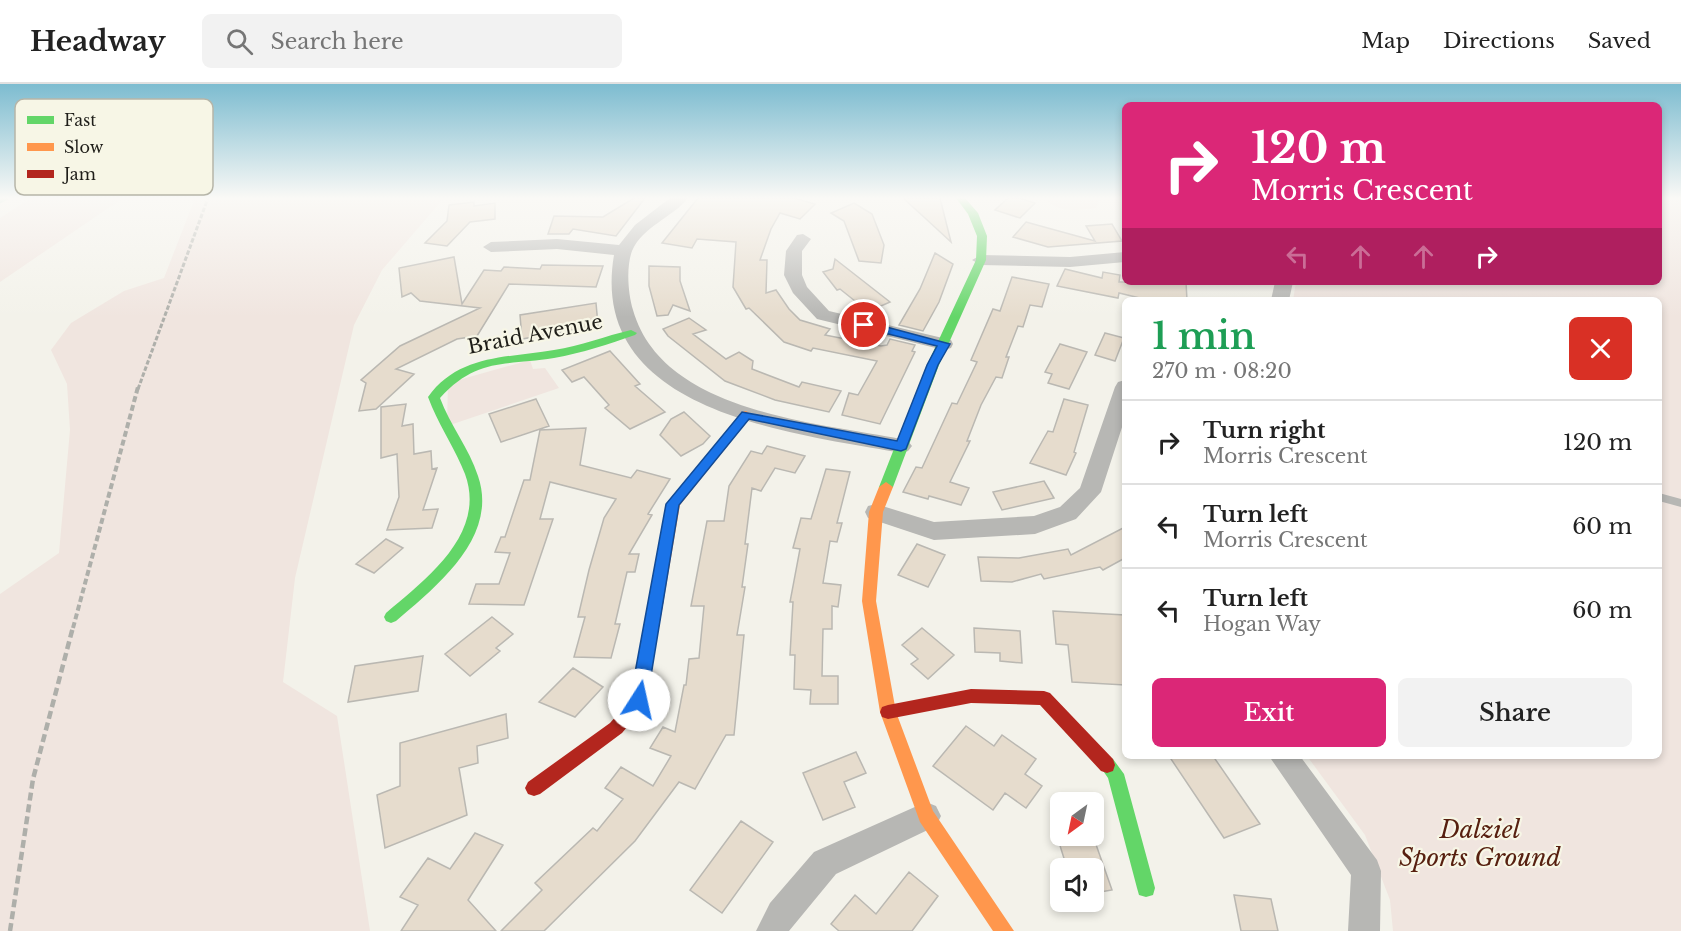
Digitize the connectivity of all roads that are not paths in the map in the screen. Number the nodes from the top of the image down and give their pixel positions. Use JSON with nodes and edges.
{"nodes":[{"id":1,"x":634,"y":238,"type":"edge"},
{"id":2,"x":981,"y":238,"type":"edge"},
{"id":3,"x":803,"y":239,"type":"dead end"},
{"id":4,"x":491,"y":247,"type":"dead end"},
{"id":5,"x":624,"y":251,"type":"junction"},
{"id":6,"x":1122,"y":257,"type":"edge"},
{"id":7,"x":981,"y":260,"type":"junction"},
{"id":8,"x":631,"y":333,"type":"junction"},
{"id":9,"x":944,"y":344,"type":"junction"},
{"id":10,"x":1122,"y":396,"type":"edge"},
{"id":11,"x":746,"y":415,"type":"junction"},
{"id":12,"x":901,"y":446,"type":"junction"},
{"id":13,"x":1662,"y":498,"type":"edge"},
{"id":14,"x":1681,"y":503,"type":"edge"},
{"id":15,"x":876,"y":512,"type":"junction"},
{"id":16,"x":391,"y":617,"type":"dead end"},
{"id":17,"x":888,"y":712,"type":"junction"},
{"id":18,"x":1285,"y":759,"type":"edge"},
{"id":19,"x":534,"y":788,"type":"dead end"},
{"id":20,"x":927,"y":816,"type":"junction"},
{"id":21,"x":1146,"y":888,"type":"dead end"},
{"id":22,"x":772,"y":931,"type":"edge"},
{"id":23,"x":1004,"y":931,"type":"edge"},
{"id":24,"x":1364,"y":931,"type":"edge"}],
"edges":[{"from":1,"to":5,"type":"street"},
{"from":2,"to":7,"type":"street"},
{"from":3,"to":9,"type":"street"},
{"from":4,"to":5,"type":"street"},
{"from":5,"to":8,"type":"street"},
{"from":6,"to":7,"type":"street"},
{"from":7,"to":9,"type":"street"},
{"from":8,"to":11,"type":"street"},
{"from":8,"to":16,"type":"street","name":"Braid Avenue"},
{"from":9,"to":12,"type":"street"},
{"from":10,"to":15,"type":"street"},
{"from":11,"to":12,"type":"street"},
{"from":11,"to":19,"type":"street"},
{"from":12,"to":15,"type":"street"},
{"from":13,"to":14,"type":"lane"},
{"from":15,"to":17,"type":"street"},
{"from":17,"to":20,"type":"street"},
{"from":17,"to":21,"type":"street"},
{"from":18,"to":24,"type":"street"},
{"from":20,"to":22,"type":"street"},
{"from":20,"to":23,"type":"street"}]}
